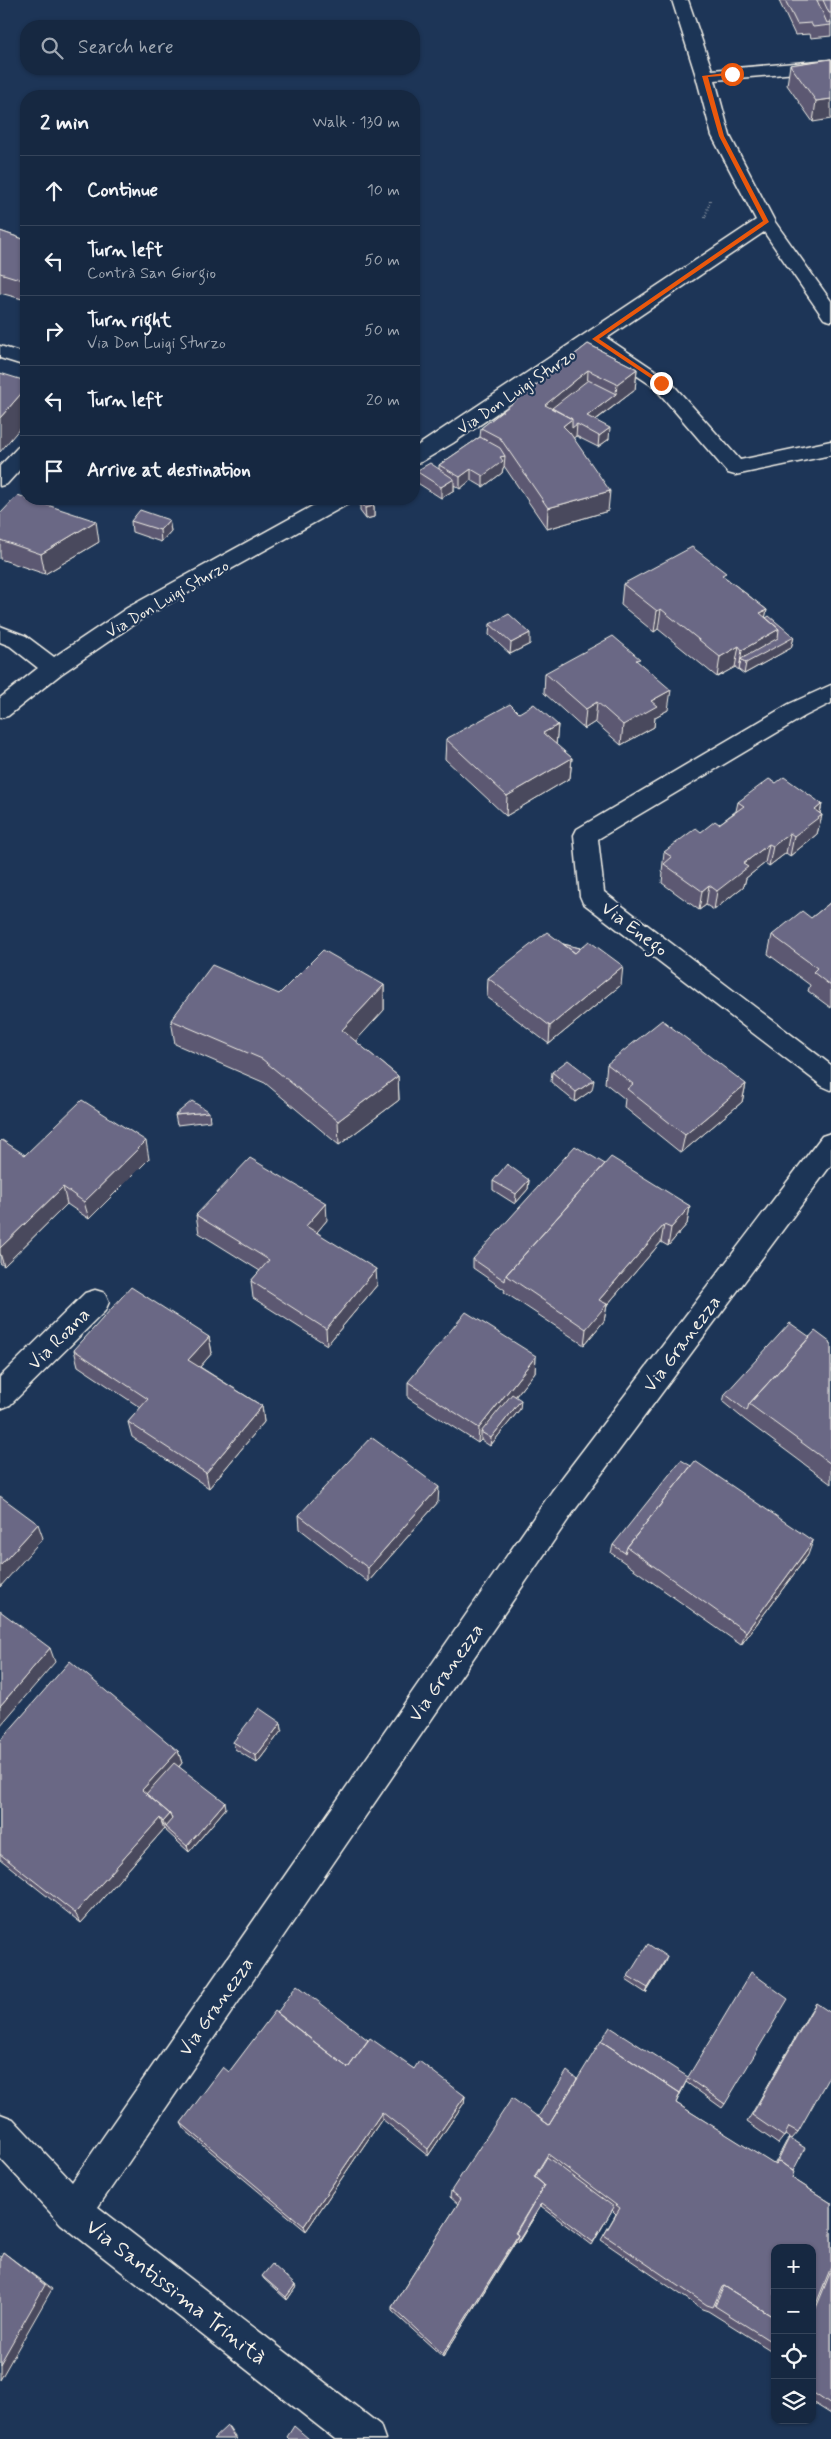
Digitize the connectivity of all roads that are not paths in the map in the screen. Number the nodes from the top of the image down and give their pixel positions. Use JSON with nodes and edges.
{"nodes":[{"id":1,"x":680,"y":0,"type":"edge"},
{"id":2,"x":831,"y":65,"type":"edge"},
{"id":3,"x":705,"y":76,"type":"junction"},
{"id":4,"x":766,"y":222,"type":"junction"},
{"id":5,"x":831,"y":315,"type":"edge"},
{"id":6,"x":595,"y":339,"type":"junction"},
{"id":7,"x":0,"y":352,"type":"edge"},
{"id":8,"x":20,"y":358,"type":"edge"},
{"id":9,"x":831,"y":448,"type":"edge"},
{"id":10,"x":420,"y":453,"type":"edge"},
{"id":11,"x":20,"y":457,"type":"edge"},
{"id":12,"x":0,"y":479,"type":"edge"},
{"id":13,"x":330,"y":505,"type":"edge"},
{"id":14,"x":0,"y":634,"type":"edge"},
{"id":15,"x":53,"y":668,"type":"junction"},
{"id":16,"x":831,"y":693,"type":"edge"},
{"id":17,"x":0,"y":710,"type":"edge"},
{"id":18,"x":831,"y":1079,"type":"edge"},
{"id":19,"x":831,"y":1144,"type":"edge"},
{"id":20,"x":95,"y":1302,"type":"dead end"},
{"id":21,"x":0,"y":1396,"type":"edge"},
{"id":22,"x":0,"y":2132,"type":"edge"},
{"id":23,"x":74,"y":2211,"type":"junction"},
{"id":24,"x":366,"y":2439,"type":"edge"}],
"edges":[{"from":1,"to":3,"type":"street"},
{"from":2,"to":3,"type":"street"},
{"from":3,"to":4,"type":"street"},
{"from":4,"to":5,"type":"street"},
{"from":4,"to":6,"type":"street","name":"Via Don Luigi Sturzo"},
{"from":6,"to":9,"type":"street"},
{"from":6,"to":10,"type":"street","name":"Via Don Luigi Sturzo"},
{"from":7,"to":8,"type":"street"},
{"from":11,"to":12,"type":"street"},
{"from":13,"to":15,"type":"street","name":"Via Don Luigi Sturzo"},
{"from":14,"to":15,"type":"street"},
{"from":15,"to":17,"type":"street","name":"Via Don Luigi Sturzo"},
{"from":16,"to":18,"type":"street","name":"Via Enego"},
{"from":19,"to":23,"type":"street","name":"Via Granezza"},
{"from":20,"to":21,"type":"street","name":"Via Roana"},
{"from":22,"to":23,"type":"street","name":"Via Santissima Trinità"},
{"from":23,"to":24,"type":"street","name":"Via Santissima Trinità"}]}
